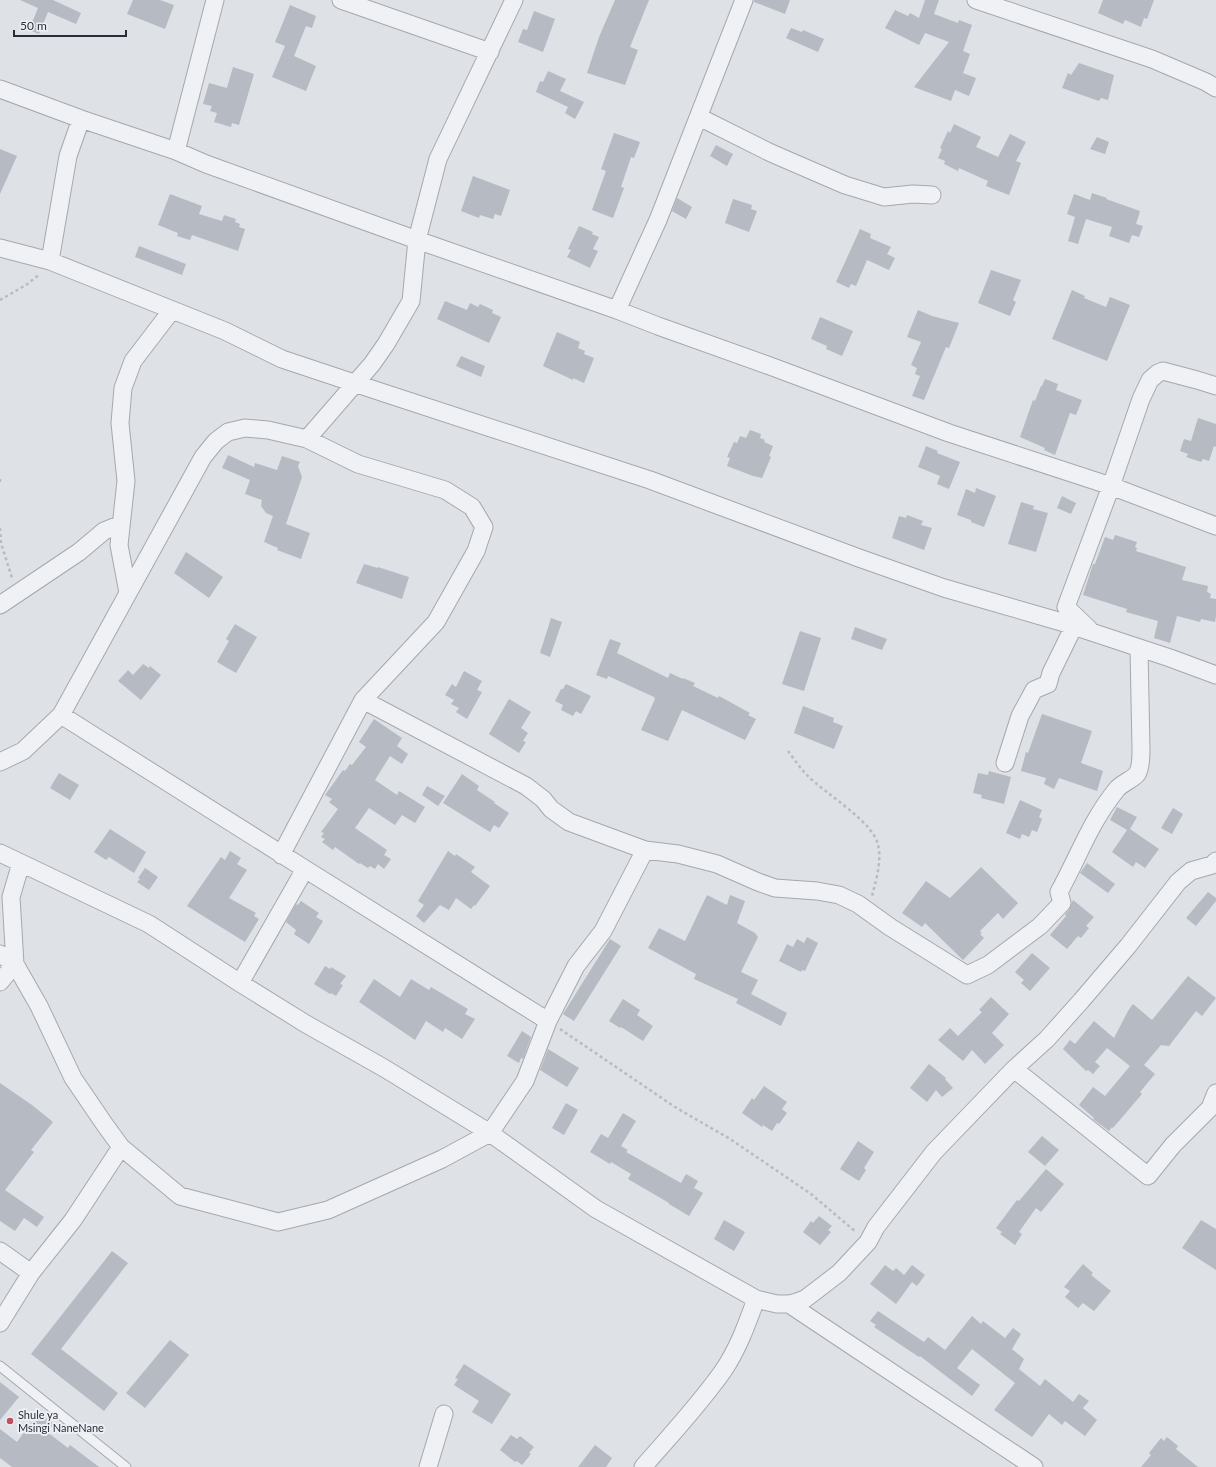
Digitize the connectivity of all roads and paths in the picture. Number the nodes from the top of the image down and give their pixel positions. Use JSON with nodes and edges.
{"nodes":[{"id":1,"x":215,"y":0,"type":"edge"},
{"id":2,"x":341,"y":0,"type":"edge"},
{"id":3,"x":514,"y":0,"type":"edge"},
{"id":4,"x":744,"y":0,"type":"edge"},
{"id":5,"x":976,"y":0,"type":"edge"},
{"id":6,"x":490,"y":52,"type":"junction"},
{"id":7,"x":1216,"y":88,"type":"edge"},
{"id":8,"x":0,"y":89,"type":"edge"},
{"id":9,"x":699,"y":117,"type":"junction"},
{"id":10,"x":81,"y":119,"type":"junction"},
{"id":11,"x":176,"y":151,"type":"junction"},
{"id":12,"x":932,"y":195,"type":"dead end"},
{"id":13,"x":417,"y":240,"type":"junction"},
{"id":14,"x":0,"y":248,"type":"edge"},
{"id":15,"x":50,"y":261,"type":"junction"},
{"id":16,"x":0,"y":300,"type":"edge"},
{"id":17,"x":172,"y":310,"type":"junction"},
{"id":18,"x":617,"y":310,"type":"junction"},
{"id":19,"x":356,"y":384,"type":"junction"},
{"id":20,"x":1216,"y":386,"type":"edge"},
{"id":21,"x":307,"y":439,"type":"junction"},
{"id":22,"x":0,"y":479,"type":"edge"},
{"id":23,"x":0,"y":483,"type":"edge"},
{"id":24,"x":1111,"y":486,"type":"junction"},
{"id":25,"x":121,"y":524,"type":"junction"},
{"id":26,"x":1216,"y":526,"type":"edge"},
{"id":27,"x":0,"y":528,"type":"edge"},
{"id":28,"x":128,"y":593,"type":"junction"},
{"id":29,"x":17,"y":594,"type":"junction"},
{"id":30,"x":0,"y":605,"type":"edge"},
{"id":31,"x":1074,"y":626,"type":"junction"},
{"id":32,"x":1093,"y":633,"type":"junction"},
{"id":33,"x":1139,"y":648,"type":"junction"},
{"id":34,"x":1216,"y":676,"type":"edge"},
{"id":35,"x":363,"y":700,"type":"junction"},
{"id":36,"x":61,"y":715,"type":"junction"},
{"id":37,"x":788,"y":751,"type":"dead end"},
{"id":38,"x":0,"y":762,"type":"edge"},
{"id":39,"x":1005,"y":763,"type":"dead end"},
{"id":40,"x":645,"y":850,"type":"junction"},
{"id":41,"x":0,"y":854,"type":"edge"},
{"id":42,"x":281,"y":855,"type":"junction"},
{"id":43,"x":1216,"y":861,"type":"edge"},
{"id":44,"x":21,"y":863,"type":"junction"},
{"id":45,"x":305,"y":869,"type":"junction"},
{"id":46,"x":868,"y":912,"type":"junction"},
{"id":47,"x":0,"y":954,"type":"edge"},
{"id":48,"x":15,"y":964,"type":"junction"},
{"id":49,"x":0,"y":982,"type":"edge"},
{"id":50,"x":240,"y":983,"type":"junction"},
{"id":51,"x":548,"y":1021,"type":"junction"},
{"id":52,"x":1014,"y":1070,"type":"junction"},
{"id":53,"x":1216,"y":1093,"type":"edge"},
{"id":54,"x":490,"y":1133,"type":"junction"},
{"id":55,"x":121,"y":1147,"type":"junction"},
{"id":56,"x":868,"y":1242,"type":"junction"},
{"id":57,"x":0,"y":1251,"type":"edge"},
{"id":58,"x":31,"y":1273,"type":"junction"},
{"id":59,"x":756,"y":1299,"type":"junction"},
{"id":60,"x":789,"y":1304,"type":"junction"},
{"id":61,"x":0,"y":1323,"type":"edge"},
{"id":62,"x":0,"y":1366,"type":"edge"},
{"id":63,"x":444,"y":1414,"type":"dead end"},
{"id":64,"x":126,"y":1467,"type":"edge"},
{"id":65,"x":428,"y":1467,"type":"edge"},
{"id":66,"x":643,"y":1467,"type":"edge"},
{"id":67,"x":1034,"y":1467,"type":"edge"}],
"edges":[{"from":1,"to":11,"type":"street"},
{"from":2,"to":6,"type":"street"},
{"from":3,"to":6,"type":"street"},
{"from":4,"to":9,"type":"street"},
{"from":5,"to":7,"type":"street"},
{"from":6,"to":13,"type":"street"},
{"from":8,"to":10,"type":"street"},
{"from":9,"to":12,"type":"street"},
{"from":9,"to":18,"type":"street"},
{"from":10,"to":11,"type":"street"},
{"from":10,"to":15,"type":"street"},
{"from":11,"to":13,"type":"street"},
{"from":13,"to":18,"type":"street"},
{"from":13,"to":19,"type":"street"},
{"from":14,"to":15,"type":"street"},
{"from":15,"to":16,"type":"path"},
{"from":15,"to":17,"type":"street"},
{"from":17,"to":19,"type":"street"},
{"from":17,"to":25,"type":"street"},
{"from":18,"to":24,"type":"street"},
{"from":19,"to":21,"type":"street"},
{"from":19,"to":31,"type":"street"},
{"from":20,"to":24,"type":"street"},
{"from":21,"to":28,"type":"street"},
{"from":21,"to":35,"type":"street"},
{"from":22,"to":23,"type":"path"},
{"from":24,"to":26,"type":"street"},
{"from":24,"to":32,"type":"street"},
{"from":25,"to":28,"type":"street"},
{"from":25,"to":29,"type":"street"},
{"from":27,"to":29,"type":"path"},
{"from":28,"to":36,"type":"street"},
{"from":29,"to":30,"type":"street"},
{"from":31,"to":32,"type":"street"},
{"from":31,"to":39,"type":"street"},
{"from":32,"to":33,"type":"street"},
{"from":33,"to":34,"type":"street"},
{"from":33,"to":46,"type":"street"},
{"from":35,"to":40,"type":"street"},
{"from":35,"to":42,"type":"street"},
{"from":36,"to":38,"type":"street"},
{"from":36,"to":42,"type":"street"},
{"from":37,"to":46,"type":"path"},
{"from":40,"to":46,"type":"street"},
{"from":40,"to":51,"type":"street"},
{"from":41,"to":44,"type":"street"},
{"from":42,"to":45,"type":"street"},
{"from":43,"to":52,"type":"street"},
{"from":44,"to":48,"type":"street"},
{"from":44,"to":50,"type":"street"},
{"from":45,"to":50,"type":"street"},
{"from":45,"to":51,"type":"street"},
{"from":47,"to":48,"type":"street"},
{"from":48,"to":49,"type":"street"},
{"from":48,"to":55,"type":"street"},
{"from":50,"to":54,"type":"street"},
{"from":51,"to":54,"type":"street"},
{"from":51,"to":56,"type":"path"},
{"from":52,"to":53,"type":"street"},
{"from":52,"to":56,"type":"street"},
{"from":54,"to":55,"type":"street"},
{"from":54,"to":59,"type":"street"},
{"from":55,"to":58,"type":"street"},
{"from":56,"to":60,"type":"street"},
{"from":57,"to":58,"type":"street"},
{"from":58,"to":61,"type":"street"},
{"from":59,"to":60,"type":"street"},
{"from":59,"to":66,"type":"street"},
{"from":60,"to":67,"type":"street"},
{"from":62,"to":64,"type":"lane"},
{"from":63,"to":65,"type":"street"}]}
